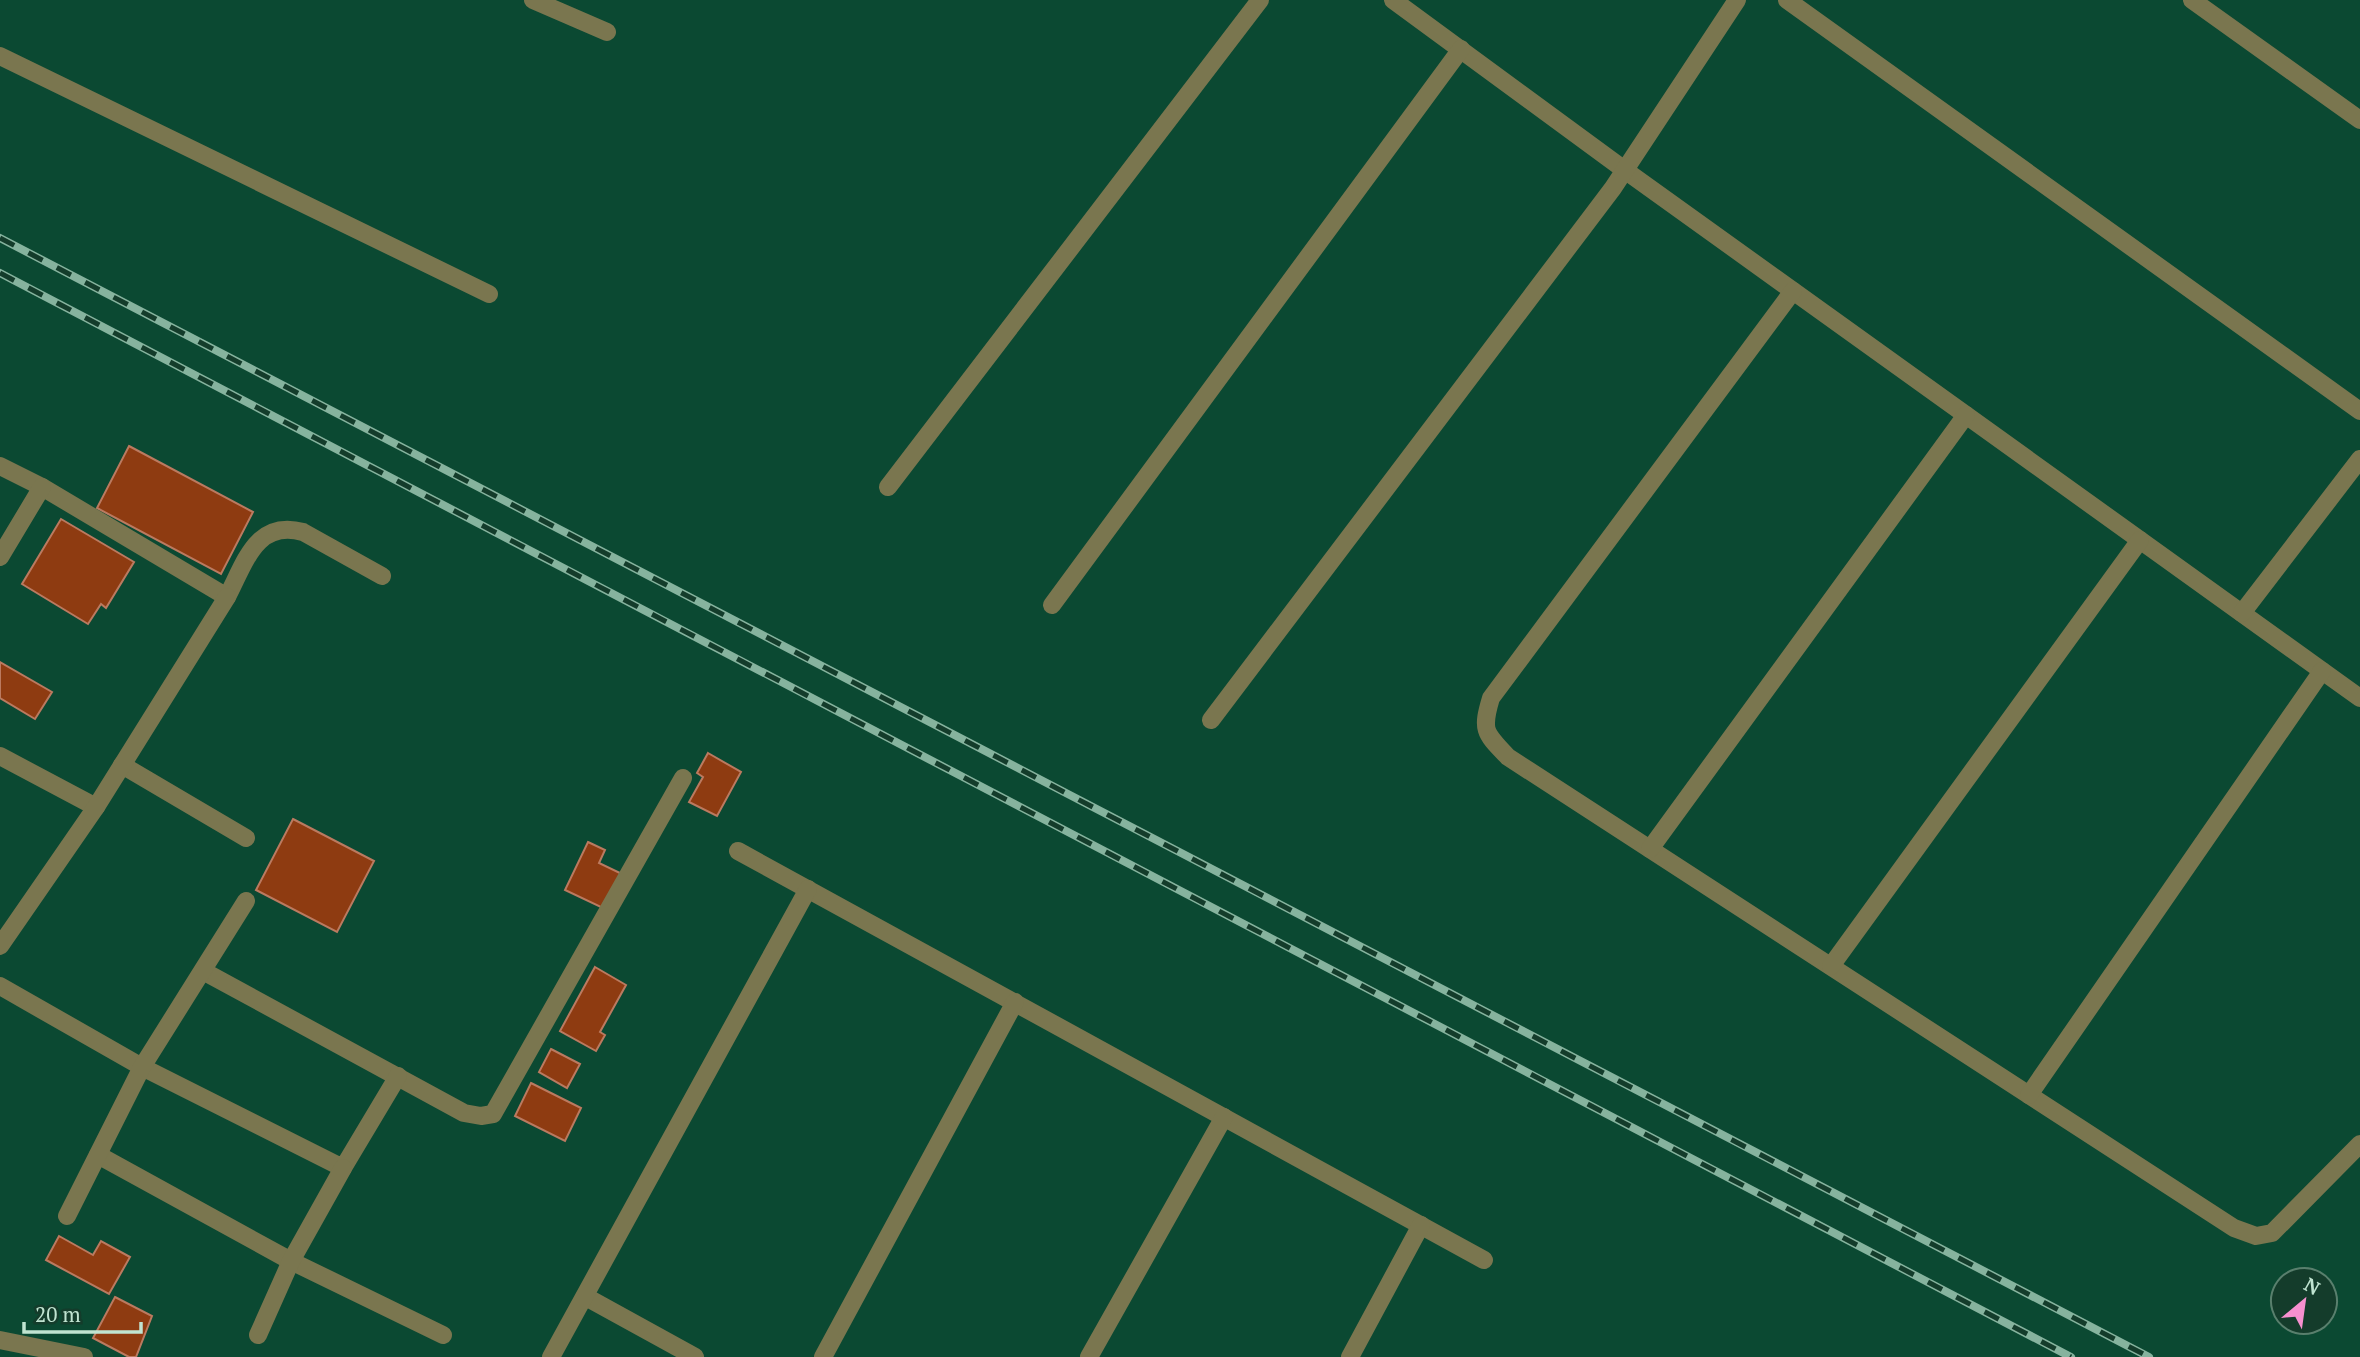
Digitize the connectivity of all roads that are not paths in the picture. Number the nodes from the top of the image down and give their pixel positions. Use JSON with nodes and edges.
{"nodes":[{"id":1,"x":533,"y":0,"type":"edge"},
{"id":2,"x":1260,"y":0,"type":"edge"},
{"id":3,"x":1393,"y":0,"type":"edge"},
{"id":4,"x":1737,"y":0,"type":"edge"},
{"id":5,"x":1787,"y":0,"type":"edge"},
{"id":6,"x":2192,"y":0,"type":"edge"},
{"id":7,"x":607,"y":32,"type":"dead end"},
{"id":8,"x":1461,"y":49,"type":"junction"},
{"id":9,"x":0,"y":56,"type":"edge"},
{"id":10,"x":2360,"y":120,"type":"edge"},
{"id":11,"x":1626,"y":171,"type":"junction"},
{"id":12,"x":1793,"y":291,"type":"junction"},
{"id":13,"x":489,"y":293,"type":"dead end"},
{"id":14,"x":2360,"y":411,"type":"edge"},
{"id":15,"x":1966,"y":415,"type":"junction"},
{"id":16,"x":2360,"y":459,"type":"edge"},
{"id":17,"x":0,"y":466,"type":"edge"},
{"id":18,"x":42,"y":487,"type":"junction"},
{"id":19,"x":888,"y":487,"type":"dead end"},
{"id":20,"x":2140,"y":540,"type":"junction"},
{"id":21,"x":0,"y":557,"type":"edge"},
{"id":22,"x":382,"y":576,"type":"dead end"},
{"id":23,"x":227,"y":597,"type":"junction"},
{"id":24,"x":1052,"y":605,"type":"dead end"},
{"id":25,"x":2242,"y":613,"type":"junction"},
{"id":26,"x":2322,"y":671,"type":"junction"},
{"id":27,"x":2360,"y":698,"type":"edge"},
{"id":28,"x":1211,"y":720,"type":"dead end"},
{"id":29,"x":0,"y":755,"type":"edge"},
{"id":30,"x":122,"y":765,"type":"junction"},
{"id":31,"x":682,"y":778,"type":"dead end"},
{"id":32,"x":96,"y":807,"type":"junction"},
{"id":33,"x":246,"y":838,"type":"dead end"},
{"id":34,"x":1650,"y":849,"type":"junction"},
{"id":35,"x":738,"y":851,"type":"dead end"},
{"id":36,"x":808,"y":889,"type":"junction"},
{"id":37,"x":246,"y":901,"type":"dead end"},
{"id":38,"x":0,"y":946,"type":"edge"},
{"id":39,"x":1831,"y":966,"type":"junction"},
{"id":40,"x":203,"y":971,"type":"junction"},
{"id":41,"x":0,"y":986,"type":"edge"},
{"id":42,"x":1014,"y":1002,"type":"junction"},
{"id":43,"x":142,"y":1067,"type":"junction"},
{"id":44,"x":398,"y":1076,"type":"junction"},
{"id":45,"x":2029,"y":1095,"type":"junction"},
{"id":46,"x":1224,"y":1117,"type":"junction"},
{"id":47,"x":2360,"y":1144,"type":"edge"},
{"id":48,"x":98,"y":1155,"type":"junction"},
{"id":49,"x":343,"y":1168,"type":"junction"},
{"id":50,"x":67,"y":1216,"type":"dead end"},
{"id":51,"x":1421,"y":1225,"type":"junction"},
{"id":52,"x":1484,"y":1260,"type":"dead end"},
{"id":53,"x":291,"y":1261,"type":"junction"},
{"id":54,"x":586,"y":1297,"type":"junction"},
{"id":55,"x":258,"y":1335,"type":"dead end"},
{"id":56,"x":443,"y":1335,"type":"dead end"},
{"id":57,"x":0,"y":1340,"type":"edge"},
{"id":58,"x":84,"y":1357,"type":"edge"},
{"id":59,"x":551,"y":1357,"type":"edge"},
{"id":60,"x":695,"y":1357,"type":"edge"},
{"id":61,"x":823,"y":1357,"type":"edge"},
{"id":62,"x":1089,"y":1357,"type":"edge"},
{"id":63,"x":1350,"y":1357,"type":"edge"}],
"edges":[{"from":1,"to":7,"type":"street"},
{"from":2,"to":19,"type":"street"},
{"from":3,"to":8,"type":"street"},
{"from":4,"to":11,"type":"street"},
{"from":5,"to":14,"type":"street"},
{"from":6,"to":10,"type":"street"},
{"from":8,"to":11,"type":"street"},
{"from":8,"to":24,"type":"street"},
{"from":9,"to":13,"type":"street"},
{"from":11,"to":12,"type":"street"},
{"from":11,"to":28,"type":"street"},
{"from":12,"to":15,"type":"street"},
{"from":12,"to":34,"type":"street"},
{"from":15,"to":20,"type":"street"},
{"from":15,"to":34,"type":"street"},
{"from":16,"to":25,"type":"street"},
{"from":17,"to":18,"type":"street"},
{"from":18,"to":21,"type":"street"},
{"from":18,"to":23,"type":"street"},
{"from":20,"to":25,"type":"street"},
{"from":20,"to":39,"type":"street"},
{"from":22,"to":23,"type":"street"},
{"from":23,"to":30,"type":"street"},
{"from":25,"to":26,"type":"street"},
{"from":26,"to":27,"type":"street"},
{"from":26,"to":45,"type":"street"},
{"from":29,"to":32,"type":"street"},
{"from":30,"to":32,"type":"street"},
{"from":30,"to":33,"type":"street"},
{"from":31,"to":44,"type":"street"},
{"from":32,"to":38,"type":"street"},
{"from":34,"to":39,"type":"street"},
{"from":35,"to":36,"type":"street"},
{"from":36,"to":42,"type":"street"},
{"from":36,"to":54,"type":"street"},
{"from":37,"to":40,"type":"street"},
{"from":39,"to":45,"type":"street"},
{"from":40,"to":43,"type":"street"},
{"from":40,"to":44,"type":"street"},
{"from":41,"to":43,"type":"street"},
{"from":42,"to":46,"type":"street"},
{"from":42,"to":61,"type":"street"},
{"from":43,"to":48,"type":"street"},
{"from":43,"to":49,"type":"street"},
{"from":44,"to":49,"type":"street"},
{"from":45,"to":47,"type":"street"},
{"from":46,"to":51,"type":"street"},
{"from":46,"to":62,"type":"street"},
{"from":48,"to":50,"type":"street"},
{"from":48,"to":53,"type":"street"},
{"from":49,"to":53,"type":"street"},
{"from":51,"to":52,"type":"street"},
{"from":51,"to":63,"type":"street"},
{"from":53,"to":55,"type":"street"},
{"from":53,"to":56,"type":"street"},
{"from":54,"to":59,"type":"street"},
{"from":54,"to":60,"type":"street"},
{"from":57,"to":58,"type":"street"}]}
